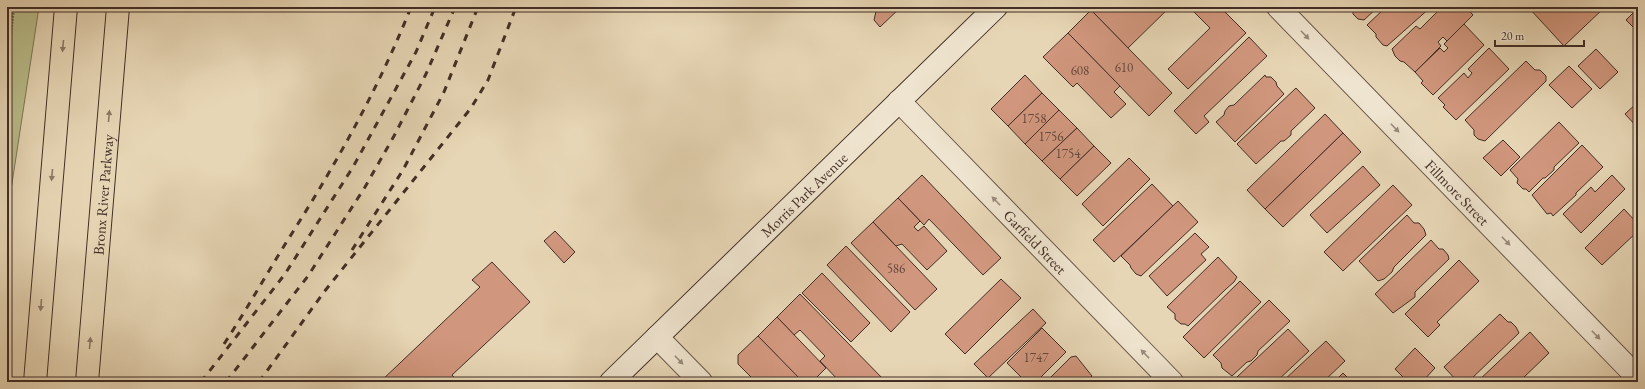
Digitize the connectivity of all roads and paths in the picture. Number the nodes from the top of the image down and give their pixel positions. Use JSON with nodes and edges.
{"nodes":[{"id":1,"x":14,"y":7,"type":"edge"},
{"id":2,"x":66,"y":7,"type":"edge"},
{"id":3,"x":118,"y":7,"type":"edge"},
{"id":4,"x":996,"y":7,"type":"edge"},
{"id":5,"x":1278,"y":7,"type":"edge"},
{"id":6,"x":7,"y":68,"type":"edge"},
{"id":7,"x":899,"y":101,"type":"junction"},
{"id":8,"x":658,"y":337,"type":"junction"},
{"id":9,"x":1638,"y":378,"type":"edge"},
{"id":10,"x":35,"y":382,"type":"edge"},
{"id":11,"x":87,"y":382,"type":"edge"},
{"id":12,"x":612,"y":382,"type":"edge"},
{"id":13,"x":701,"y":382,"type":"edge"},
{"id":14,"x":1172,"y":382,"type":"edge"}],
"edges":[{"from":1,"to":6,"type":"path"},
{"from":2,"to":10,"type":"highway","one_way":true},
{"from":11,"to":3,"type":"highway","name":"Bronx River Parkway","one_way":true},
{"from":4,"to":7,"type":"street","name":"Morris Park Avenue"},
{"from":5,"to":9,"type":"street","name":"Fillmore Street","one_way":true},
{"from":7,"to":8,"type":"street","name":"Morris Park Avenue"},
{"from":14,"to":7,"type":"street","name":"Garfield Street","one_way":true},
{"from":8,"to":12,"type":"street","name":"Morris Park Avenue"},
{"from":8,"to":13,"type":"street","one_way":true}]}
